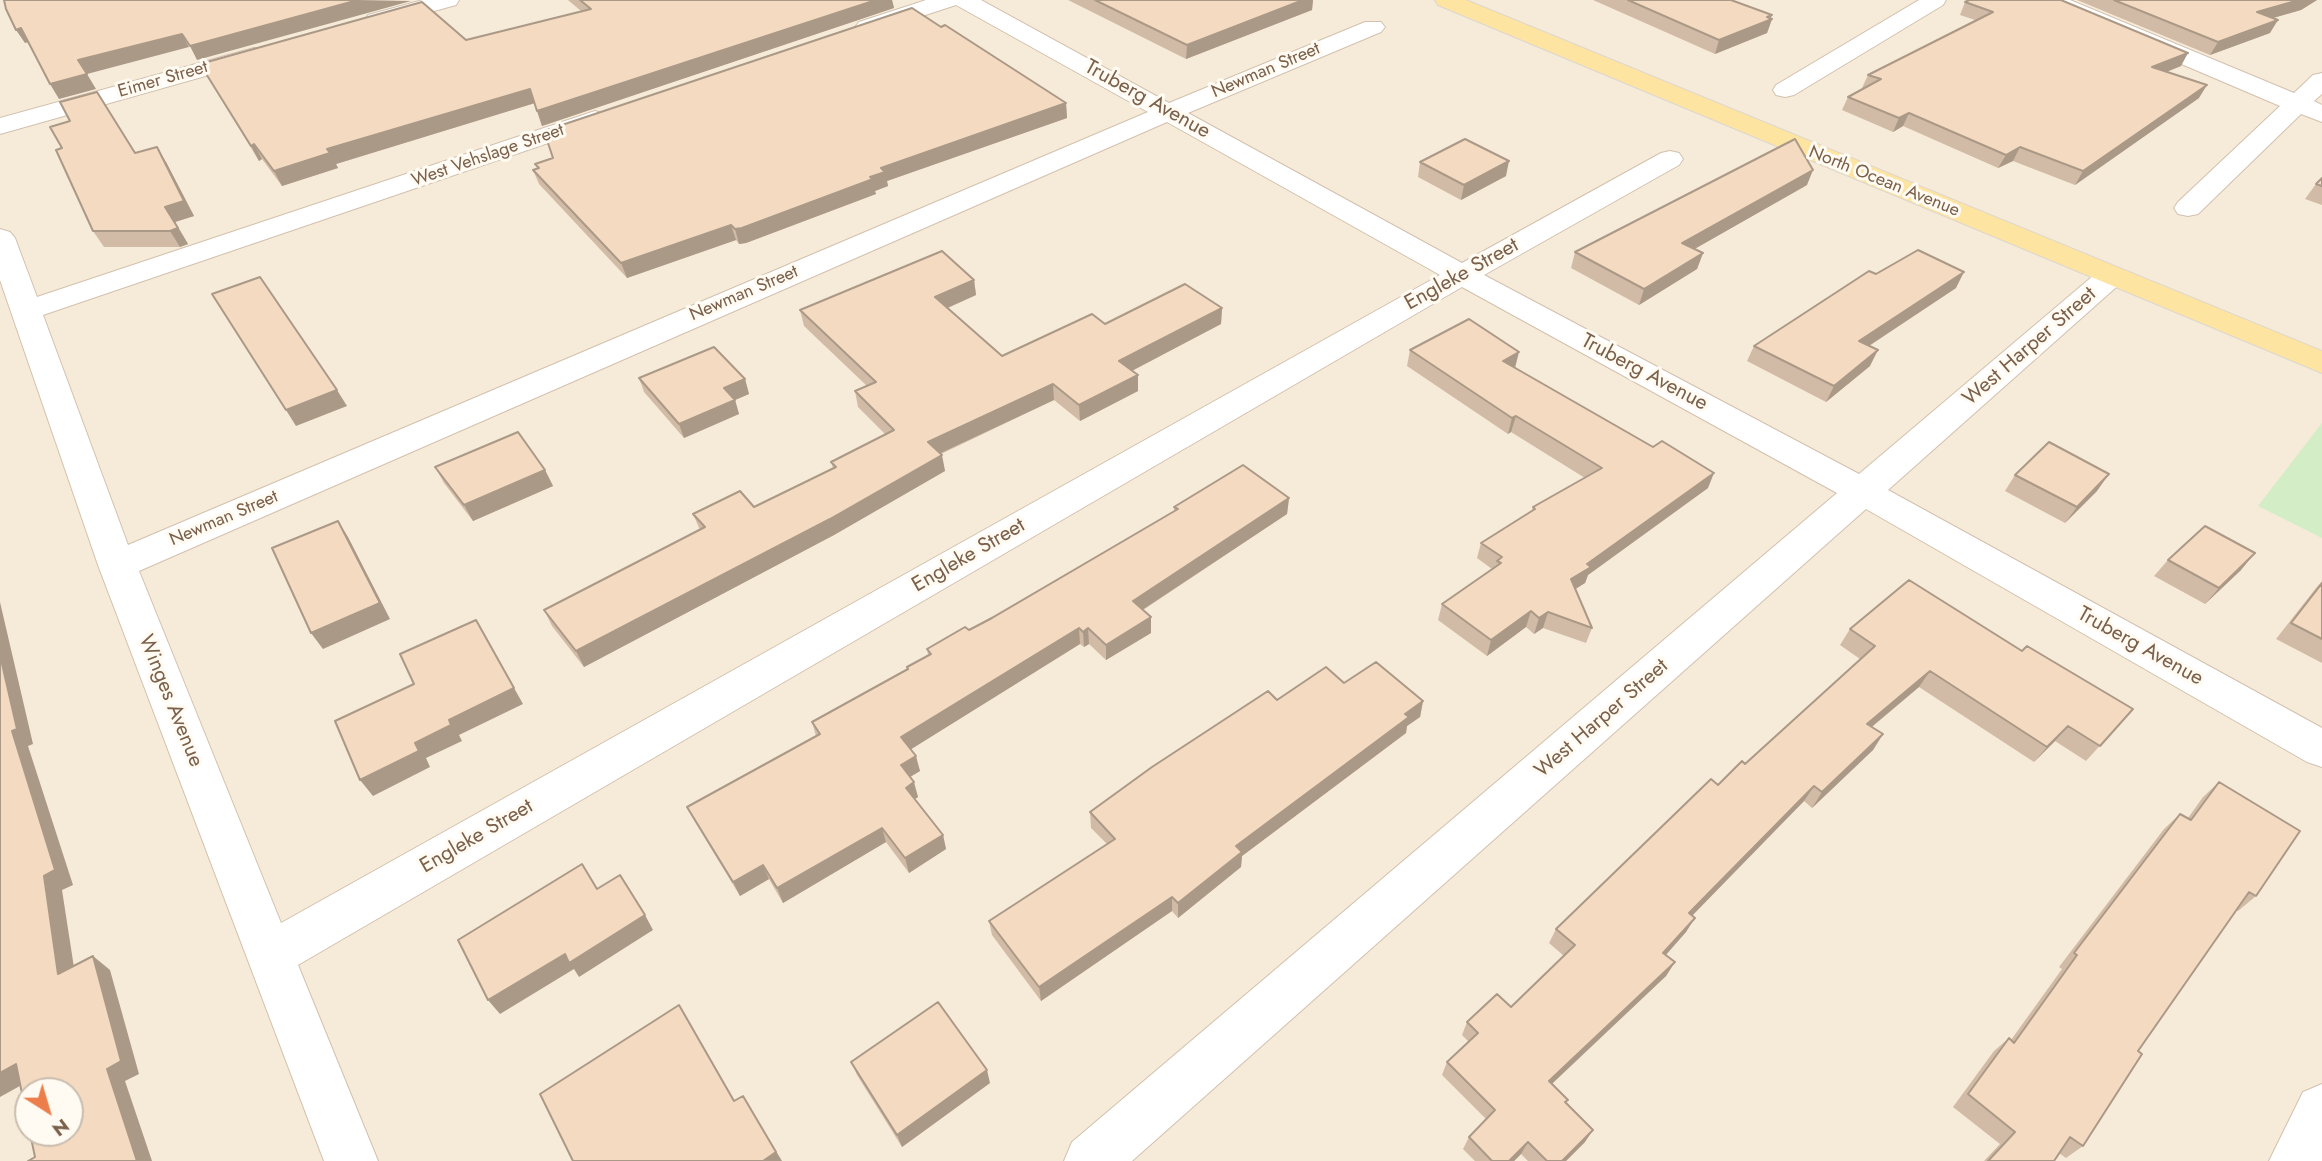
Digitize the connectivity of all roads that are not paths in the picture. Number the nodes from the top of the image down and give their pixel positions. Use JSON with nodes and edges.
{"nodes":[{"id":1,"x":448,"y":0,"type":"edge"},
{"id":2,"x":949,"y":0,"type":"edge"},
{"id":3,"x":964,"y":0,"type":"edge"},
{"id":4,"x":1446,"y":0,"type":"edge"},
{"id":5,"x":1935,"y":0,"type":"edge"},
{"id":6,"x":2052,"y":0,"type":"edge"},
{"id":7,"x":356,"y":26,"type":"edge"},
{"id":8,"x":1373,"y":27,"type":"dead end"},
{"id":9,"x":843,"y":36,"type":"edge"},
{"id":10,"x":277,"y":48,"type":"edge"},
{"id":11,"x":2322,"y":80,"type":"edge"},
{"id":12,"x":1786,"y":90,"type":"dead end"},
{"id":13,"x":2297,"y":103,"type":"junction"},
{"id":14,"x":619,"y":111,"type":"edge"},
{"id":15,"x":1168,"y":112,"type":"junction"},
{"id":16,"x":2322,"y":114,"type":"edge"},
{"id":17,"x":0,"y":126,"type":"edge"},
{"id":18,"x":1670,"y":159,"type":"dead end"},
{"id":19,"x":2188,"y":208,"type":"dead end"},
{"id":20,"x":0,"y":238,"type":"edge"},
{"id":21,"x":1461,"y":275,"type":"junction"},
{"id":22,"x":2111,"y":276,"type":"junction"},
{"id":23,"x":26,"y":311,"type":"junction"},
{"id":24,"x":2322,"y":363,"type":"edge"},
{"id":25,"x":1864,"y":492,"type":"junction"},
{"id":26,"x":117,"y":565,"type":"junction"},
{"id":27,"x":2322,"y":750,"type":"edge"},
{"id":28,"x":270,"y":955,"type":"junction"},
{"id":29,"x":2322,"y":1111,"type":"edge"},
{"id":30,"x":351,"y":1161,"type":"edge"},
{"id":31,"x":1091,"y":1161,"type":"edge"},
{"id":32,"x":2296,"y":1161,"type":"edge"}],
"edges":[{"from":1,"to":7,"type":"street"},
{"from":2,"to":9,"type":"street"},
{"from":3,"to":15,"type":"street","name":"Truberg Avenue"},
{"from":4,"to":22,"type":"main road","name":"North Ocean Avenue"},
{"from":5,"to":12,"type":"street"},
{"from":6,"to":13,"type":"street"},
{"from":8,"to":15,"type":"street","name":"Newman Street"},
{"from":10,"to":17,"type":"street","name":"Eimer Street"},
{"from":11,"to":13,"type":"street"},
{"from":13,"to":16,"type":"street"},
{"from":13,"to":19,"type":"street"},
{"from":14,"to":23,"type":"street","name":"West Vehslage Street"},
{"from":15,"to":21,"type":"street","name":"Truberg Avenue"},
{"from":15,"to":26,"type":"street","name":"Newman Street"},
{"from":18,"to":21,"type":"street","name":"Engleke Street"},
{"from":20,"to":23,"type":"street","name":"Winges Avenue"},
{"from":21,"to":25,"type":"street","name":"Truberg Avenue"},
{"from":21,"to":28,"type":"street","name":"Engleke Street"},
{"from":22,"to":24,"type":"main road","name":"North Ocean Avenue"},
{"from":22,"to":25,"type":"street","name":"West Harper Street"},
{"from":23,"to":26,"type":"street","name":"Winges Avenue"},
{"from":25,"to":27,"type":"street","name":"Truberg Avenue"},
{"from":25,"to":31,"type":"street","name":"West Harper Street"},
{"from":26,"to":28,"type":"street","name":"Winges Avenue"},
{"from":28,"to":30,"type":"street","name":"Winges Avenue"},
{"from":29,"to":32,"type":"street"}]}
